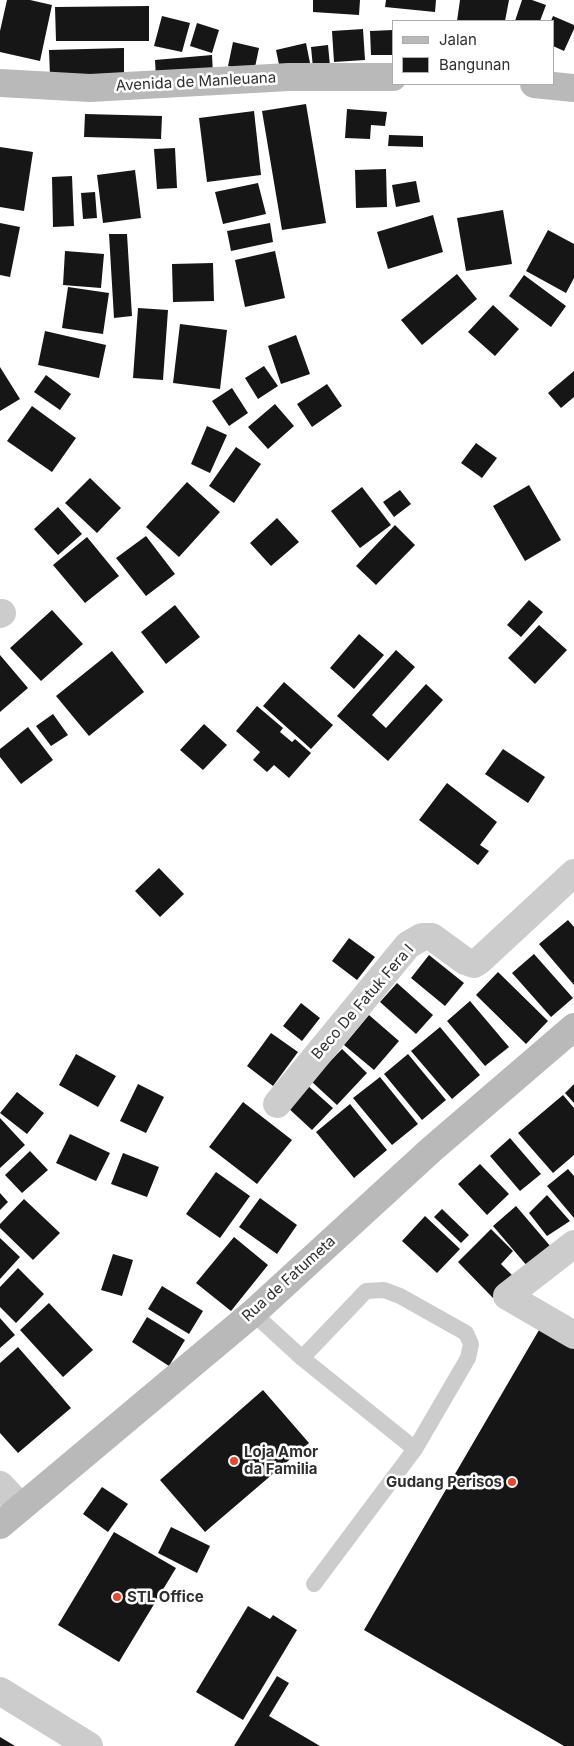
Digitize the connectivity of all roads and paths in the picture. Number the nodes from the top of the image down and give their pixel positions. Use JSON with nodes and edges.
{"nodes":[{"id":1,"x":392,"y":77,"type":"edge"},
{"id":2,"x":0,"y":83,"type":"edge"},
{"id":3,"x":544,"y":85,"type":"edge"},
{"id":4,"x":574,"y":88,"type":"edge"},
{"id":5,"x":574,"y":873,"type":"edge"},
{"id":6,"x":574,"y":1027,"type":"edge"},
{"id":7,"x":277,"y":1104,"type":"dead end"},
{"id":8,"x":574,"y":1244,"type":"edge"},
{"id":9,"x":253,"y":1313,"type":"junction"},
{"id":10,"x":574,"y":1335,"type":"edge"},
{"id":11,"x":302,"y":1358,"type":"junction"},
{"id":12,"x":415,"y":1449,"type":"junction"},
{"id":13,"x":0,"y":1485,"type":"edge"},
{"id":14,"x":20,"y":1507,"type":"junction"},
{"id":15,"x":0,"y":1525,"type":"edge"},
{"id":16,"x":314,"y":1584,"type":"dead end"},
{"id":17,"x":0,"y":1691,"type":"edge"},
{"id":18,"x":89,"y":1746,"type":"edge"}],
"edges":[{"from":1,"to":2,"type":"street","name":"Avenida de Manleuana"},
{"from":3,"to":4,"type":"street"},
{"from":5,"to":7,"type":"street","name":"Beco De Fatuk Fera I"},
{"from":6,"to":9,"type":"street","name":"Rua de Fatumeta"},
{"from":8,"to":10,"type":"street"},
{"from":9,"to":11,"type":"lane"},
{"from":9,"to":14,"type":"street","name":"Rua de Fatumeta"},
{"from":11,"to":12,"type":"lane"},
{"from":11,"to":12,"type":"lane"},
{"from":12,"to":16,"type":"lane"},
{"from":13,"to":14,"type":"street"},
{"from":14,"to":15,"type":"street","name":"Rua de Fatumeta"},
{"from":17,"to":18,"type":"street"}]}
